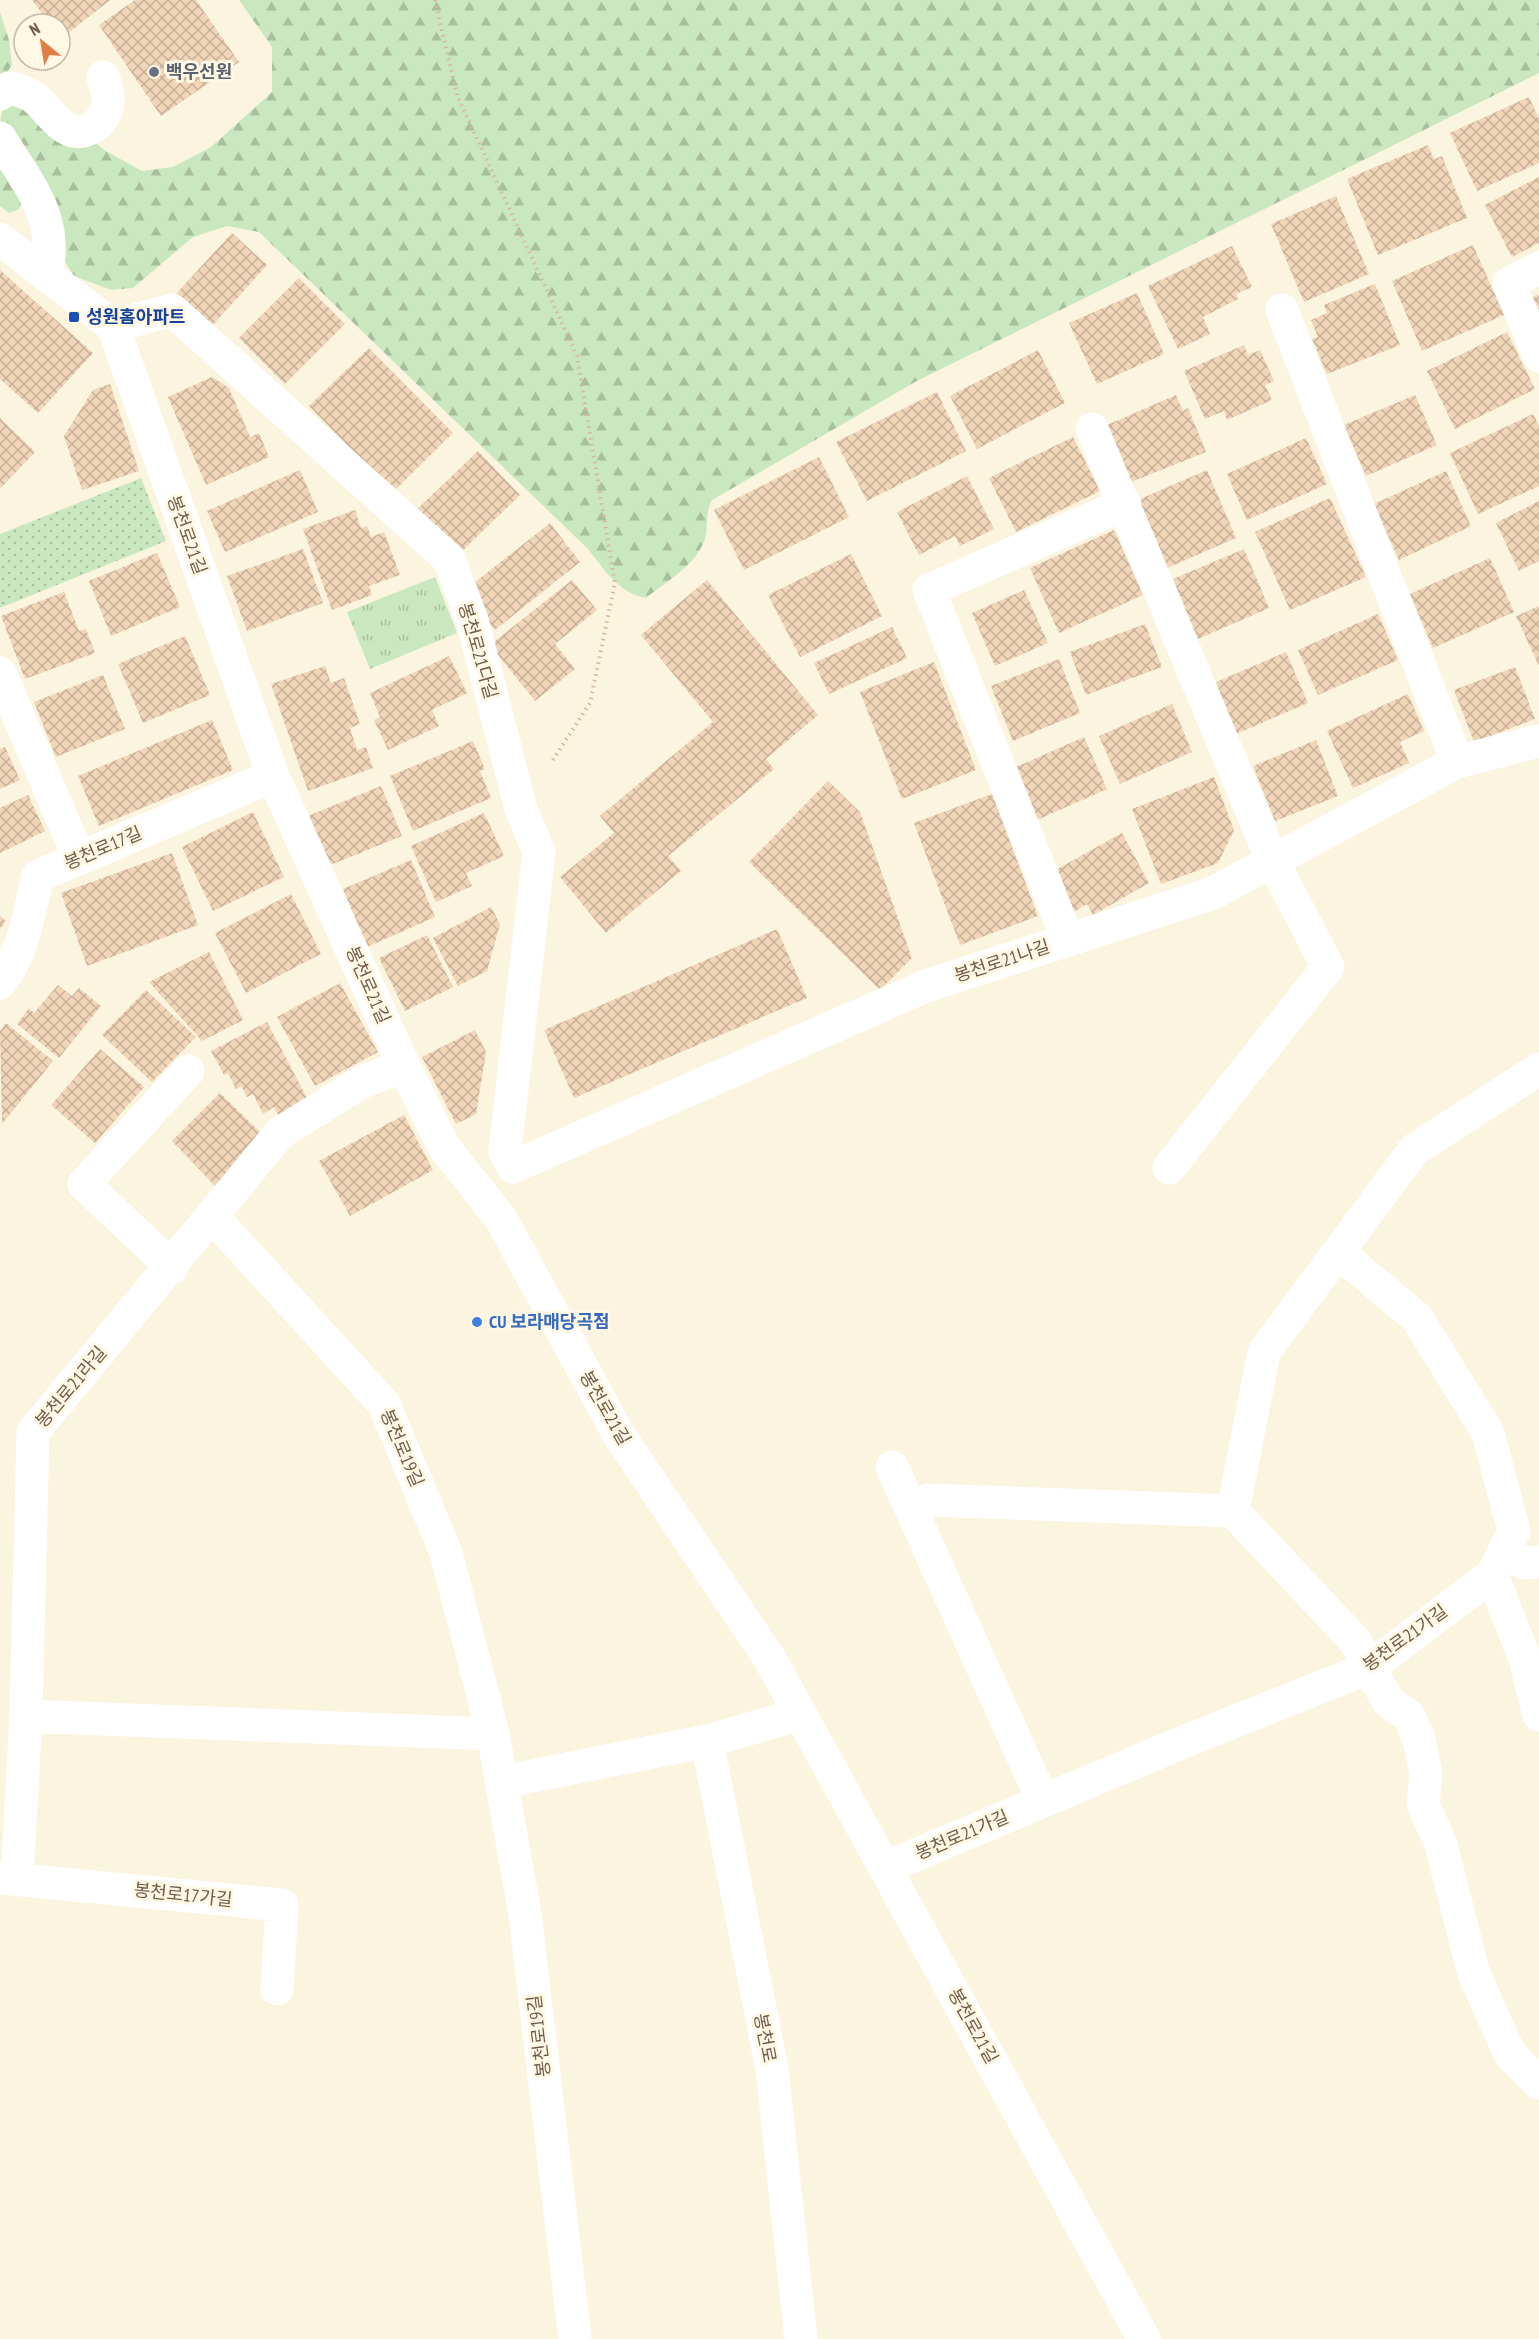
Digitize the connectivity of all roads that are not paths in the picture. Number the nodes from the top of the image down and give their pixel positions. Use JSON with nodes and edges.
{"nodes":[{"id":1,"x":103,"y":77,"type":"dead end"},
{"id":2,"x":0,"y":94,"type":"edge"},
{"id":3,"x":0,"y":138,"type":"edge"},
{"id":4,"x":0,"y":239,"type":"edge"},
{"id":5,"x":1539,"y":268,"type":"edge"},
{"id":6,"x":46,"y":275,"type":"junction"},
{"id":7,"x":1282,"y":309,"type":"dead end"},
{"id":8,"x":112,"y":326,"type":"junction"},
{"id":9,"x":1539,"y":356,"type":"edge"},
{"id":10,"x":1092,"y":429,"type":"dead end"},
{"id":11,"x":1125,"y":504,"type":"junction"},
{"id":12,"x":0,"y":673,"type":"edge"},
{"id":13,"x":1539,"y":741,"type":"edge"},
{"id":14,"x":1457,"y":762,"type":"junction"},
{"id":15,"x":273,"y":776,"type":"junction"},
{"id":16,"x":79,"y":858,"type":"junction"},
{"id":17,"x":1273,"y":862,"type":"junction"},
{"id":18,"x":1068,"y":940,"type":"junction"},
{"id":19,"x":0,"y":983,"type":"edge"},
{"id":20,"x":405,"y":1066,"type":"junction"},
{"id":21,"x":1539,"y":1069,"type":"edge"},
{"id":22,"x":188,"y":1071,"type":"dead end"},
{"id":23,"x":513,"y":1167,"type":"junction"},
{"id":24,"x":1169,"y":1168,"type":"dead end"},
{"id":25,"x":213,"y":1217,"type":"junction"},
{"id":26,"x":501,"y":1219,"type":"junction"},
{"id":27,"x":1338,"y":1252,"type":"junction"},
{"id":28,"x":172,"y":1267,"type":"junction"},
{"id":29,"x":892,"y":1467,"type":"dead end"},
{"id":30,"x":911,"y":1509,"type":"junction"},
{"id":31,"x":1233,"y":1511,"type":"junction"},
{"id":32,"x":1539,"y":1562,"type":"edge"},
{"id":33,"x":1497,"y":1564,"type":"junction"},
{"id":34,"x":1369,"y":1668,"type":"junction"},
{"id":35,"x":801,"y":1714,"type":"junction"},
{"id":36,"x":1539,"y":1715,"type":"edge"},
{"id":37,"x":27,"y":1716,"type":"junction"},
{"id":38,"x":493,"y":1734,"type":"junction"},
{"id":39,"x":707,"y":1741,"type":"junction"},
{"id":40,"x":502,"y":1782,"type":"junction"},
{"id":41,"x":1043,"y":1801,"type":"junction"},
{"id":42,"x":886,"y":1867,"type":"junction"},
{"id":43,"x":9,"y":1878,"type":"edge"},
{"id":44,"x":277,"y":1989,"type":"dead end"},
{"id":45,"x":1539,"y":2083,"type":"edge"},
{"id":46,"x":574,"y":2339,"type":"edge"},
{"id":47,"x":801,"y":2339,"type":"edge"},
{"id":48,"x":1144,"y":2339,"type":"edge"}],
"edges":[{"from":1,"to":2,"type":"street"},
{"from":3,"to":6,"type":"street"},
{"from":4,"to":6,"type":"street"},
{"from":5,"to":9,"type":"street"},
{"from":6,"to":8,"type":"street"},
{"from":7,"to":14,"type":"street"},
{"from":8,"to":15,"type":"street","name":"봉천로21길"},
{"from":8,"to":23,"type":"street","name":"봉천로21다길"},
{"from":10,"to":11,"type":"street"},
{"from":11,"to":17,"type":"street"},
{"from":11,"to":18,"type":"street"},
{"from":12,"to":16,"type":"street"},
{"from":13,"to":14,"type":"street","name":"봉천로21나길"},
{"from":14,"to":17,"type":"street","name":"봉천로21나길"},
{"from":15,"to":16,"type":"street","name":"봉천로17길"},
{"from":15,"to":20,"type":"street","name":"봉천로21길"},
{"from":16,"to":19,"type":"street","name":"봉천로17길"},
{"from":17,"to":18,"type":"street","name":"봉천로21나길"},
{"from":17,"to":24,"type":"street"},
{"from":18,"to":23,"type":"street","name":"봉천로21나길"},
{"from":20,"to":25,"type":"street","name":"봉천로21라길"},
{"from":20,"to":26,"type":"street","name":"봉천로21길"},
{"from":21,"to":27,"type":"street"},
{"from":22,"to":28,"type":"street"},
{"from":23,"to":26,"type":"street"},
{"from":25,"to":28,"type":"street","name":"봉천로21라길"},
{"from":25,"to":38,"type":"street","name":"봉천로19길"},
{"from":26,"to":35,"type":"street","name":"봉천로21길"},
{"from":27,"to":31,"type":"street"},
{"from":27,"to":33,"type":"street"},
{"from":28,"to":37,"type":"street","name":"봉천로21라길"},
{"from":29,"to":30,"type":"street"},
{"from":30,"to":31,"type":"street"},
{"from":30,"to":41,"type":"street"},
{"from":31,"to":34,"type":"street"},
{"from":32,"to":33,"type":"street"},
{"from":33,"to":34,"type":"street","name":"봉천로21가길"},
{"from":33,"to":36,"type":"street"},
{"from":34,"to":41,"type":"street","name":"봉천로21가길"},
{"from":34,"to":45,"type":"street"},
{"from":35,"to":39,"type":"street"},
{"from":35,"to":42,"type":"street","name":"봉천로21길"},
{"from":37,"to":38,"type":"street"},
{"from":37,"to":43,"type":"street","name":"봉천로21라길"},
{"from":38,"to":40,"type":"street","name":"봉천로19길"},
{"from":39,"to":40,"type":"street"},
{"from":39,"to":47,"type":"street","name":"봉천로"},
{"from":40,"to":46,"type":"street","name":"봉천로19길"},
{"from":41,"to":42,"type":"street","name":"봉천로21가길"},
{"from":42,"to":48,"type":"street","name":"봉천로21길"},
{"from":43,"to":44,"type":"street","name":"봉천로17가길"}]}
